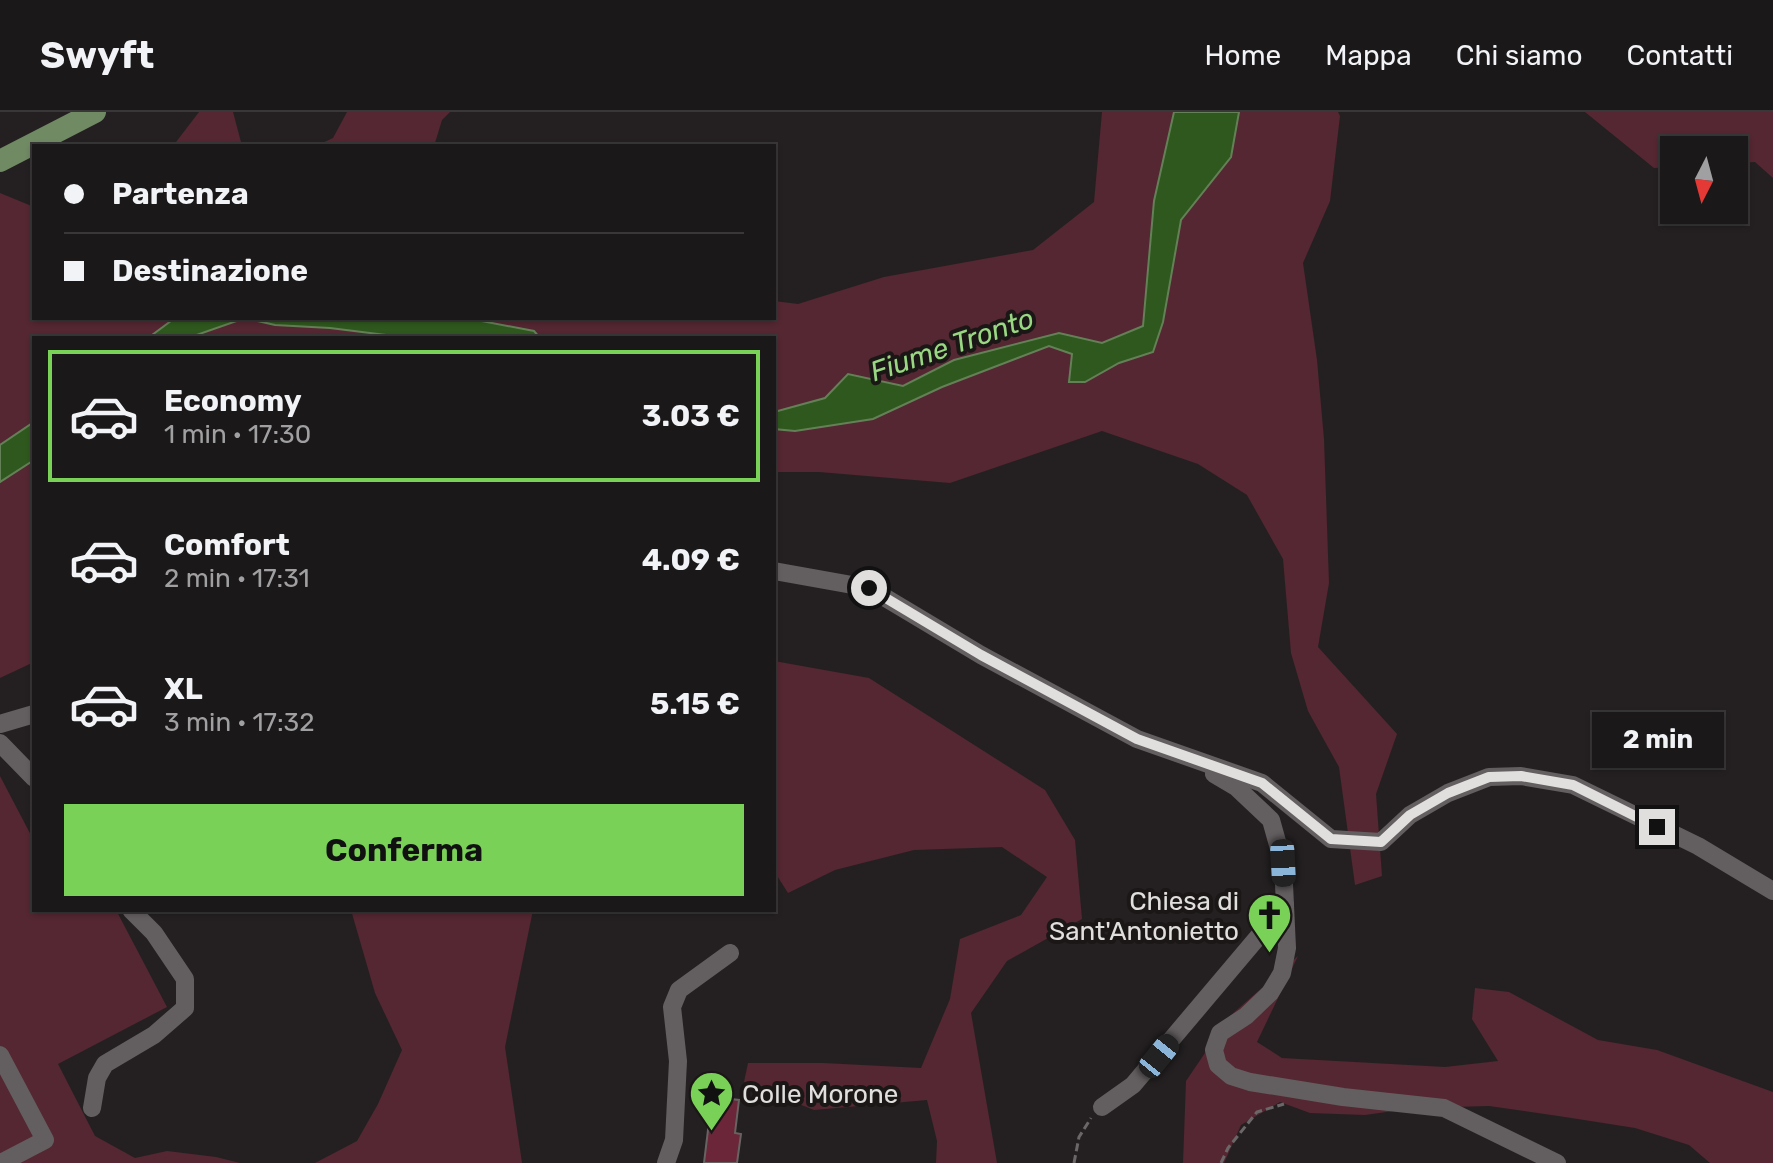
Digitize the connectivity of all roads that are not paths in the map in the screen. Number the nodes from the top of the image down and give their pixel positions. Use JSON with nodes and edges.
{"nodes":[{"id":1,"x":95,"y":112,"type":"edge"},
{"id":2,"x":32,"y":144,"type":"edge"},
{"id":3,"x":33,"y":144,"type":"edge"},
{"id":4,"x":0,"y":161,"type":"edge"},
{"id":5,"x":776,"y":571,"type":"edge"},
{"id":6,"x":32,"y":715,"type":"edge"},
{"id":7,"x":0,"y":724,"type":"edge"},
{"id":8,"x":0,"y":743,"type":"edge"},
{"id":9,"x":1182,"y":756,"type":"junction"},
{"id":10,"x":32,"y":776,"type":"edge"},
{"id":11,"x":1773,"y":891,"type":"edge"},
{"id":12,"x":1285,"y":905,"type":"junction"},
{"id":13,"x":133,"y":912,"type":"edge"},
{"id":14,"x":730,"y":953,"type":"dead end"},
{"id":15,"x":0,"y":1055,"type":"edge"},
{"id":16,"x":1102,"y":1107,"type":"road end"},
{"id":17,"x":92,"y":1108,"type":"dead end"},
{"id":18,"x":1,"y":1163,"type":"edge"},
{"id":19,"x":666,"y":1163,"type":"edge"},
{"id":20,"x":1557,"y":1163,"type":"edge"}],
"edges":[{"from":1,"to":3,"type":"main road"},
{"from":2,"to":4,"type":"main road"},
{"from":5,"to":9,"type":"street"},
{"from":6,"to":7,"type":"street"},
{"from":8,"to":10,"type":"street"},
{"from":9,"to":11,"type":"street"},
{"from":9,"to":12,"type":"street"},
{"from":12,"to":16,"type":"street"},
{"from":12,"to":20,"type":"street"},
{"from":13,"to":17,"type":"street"},
{"from":14,"to":19,"type":"street"},
{"from":15,"to":18,"type":"street"}]}
